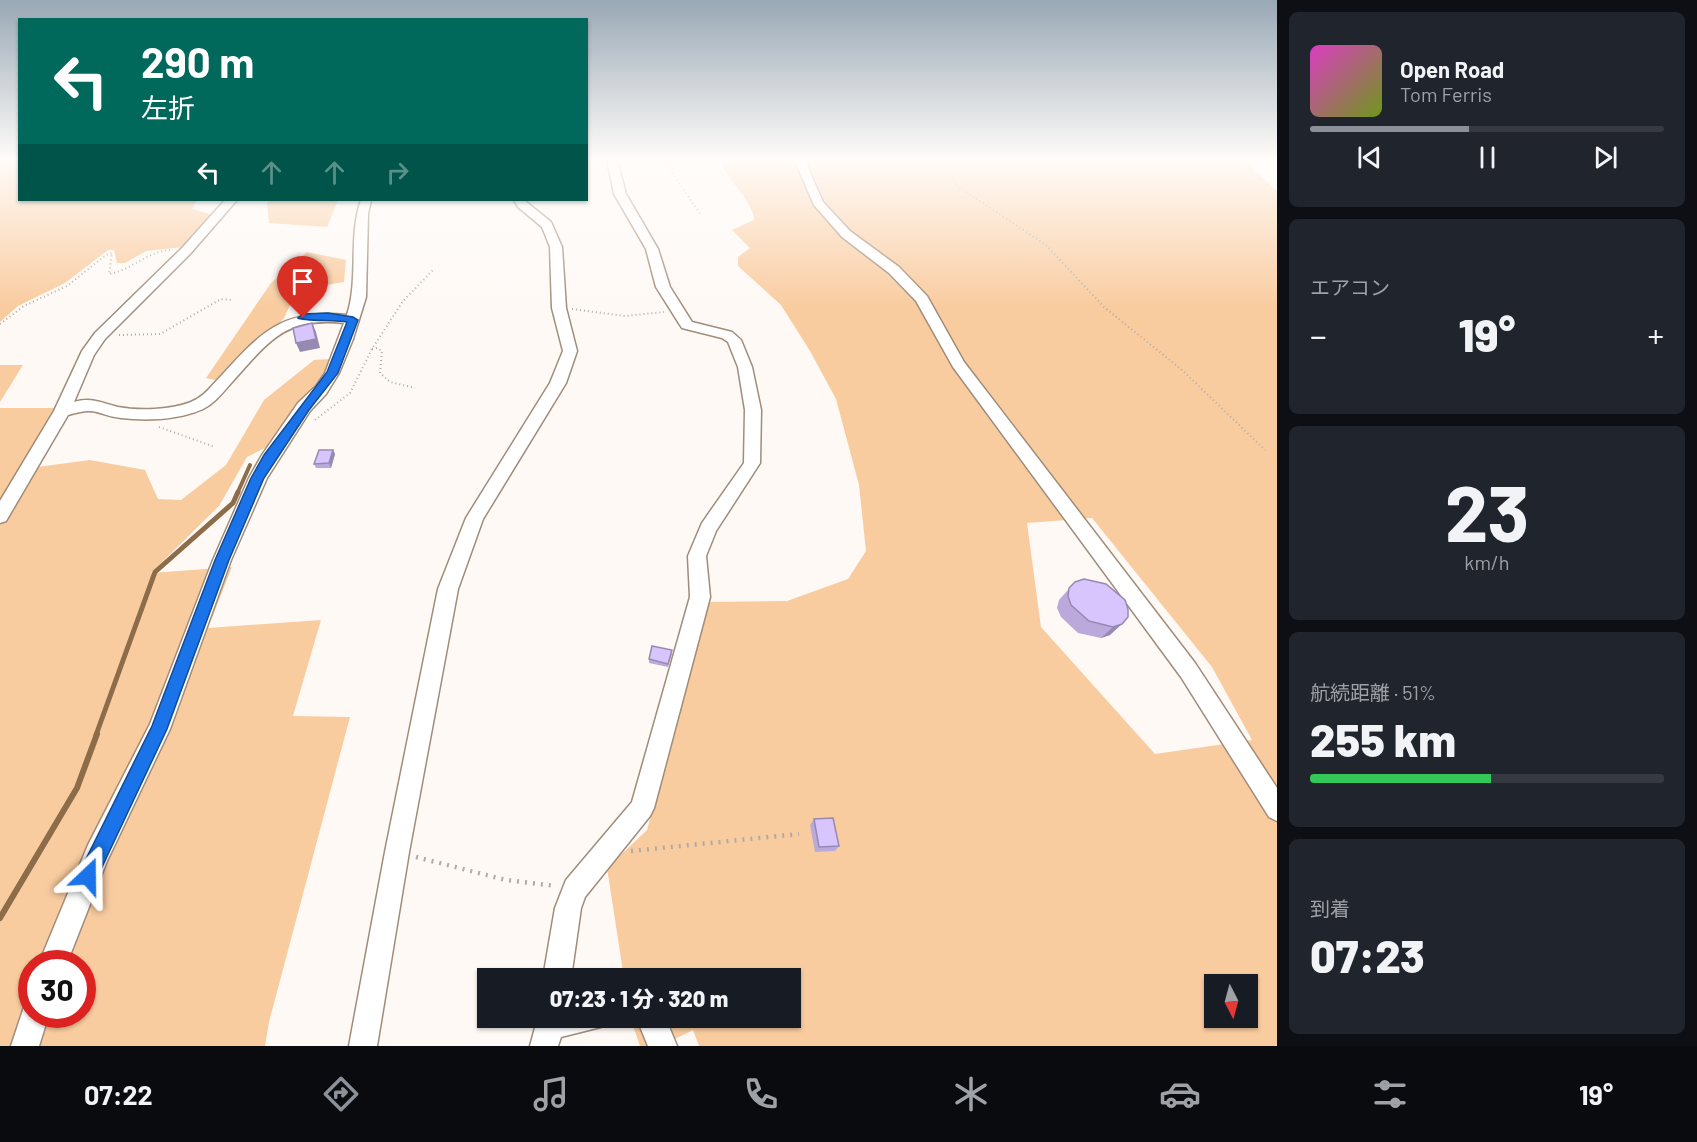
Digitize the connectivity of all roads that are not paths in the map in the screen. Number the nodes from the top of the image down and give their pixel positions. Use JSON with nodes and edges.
{"nodes":[{"id":1,"x":223,"y":209,"type":"edge"},
{"id":2,"x":363,"y":209,"type":"edge"},
{"id":3,"x":527,"y":209,"type":"edge"},
{"id":4,"x":629,"y":209,"type":"edge"},
{"id":5,"x":823,"y":209,"type":"edge"},
{"id":6,"x":353,"y":320,"type":"junction"},
{"id":7,"x":62,"y":411,"type":"junction"},
{"id":8,"x":0,"y":516,"type":"edge"},
{"id":9,"x":1277,"y":809,"type":"edge"},
{"id":10,"x":58,"y":950,"type":"edge"},
{"id":11,"x":559,"y":968,"type":"edge"},
{"id":12,"x":31,"y":1028,"type":"edge"},
{"id":13,"x":655,"y":1028,"type":"edge"},
{"id":14,"x":25,"y":1046,"type":"edge"},
{"id":15,"x":363,"y":1046,"type":"edge"},
{"id":16,"x":663,"y":1046,"type":"edge"}],
"edges":[{"from":1,"to":7,"type":"street"},
{"from":2,"to":6,"type":"street"},
{"from":3,"to":15,"type":"street"},
{"from":4,"to":11,"type":"street"},
{"from":5,"to":9,"type":"street"},
{"from":6,"to":7,"type":"street"},
{"from":6,"to":10,"type":"street"},
{"from":7,"to":8,"type":"street"},
{"from":12,"to":14,"type":"street"},
{"from":13,"to":16,"type":"street"}]}
